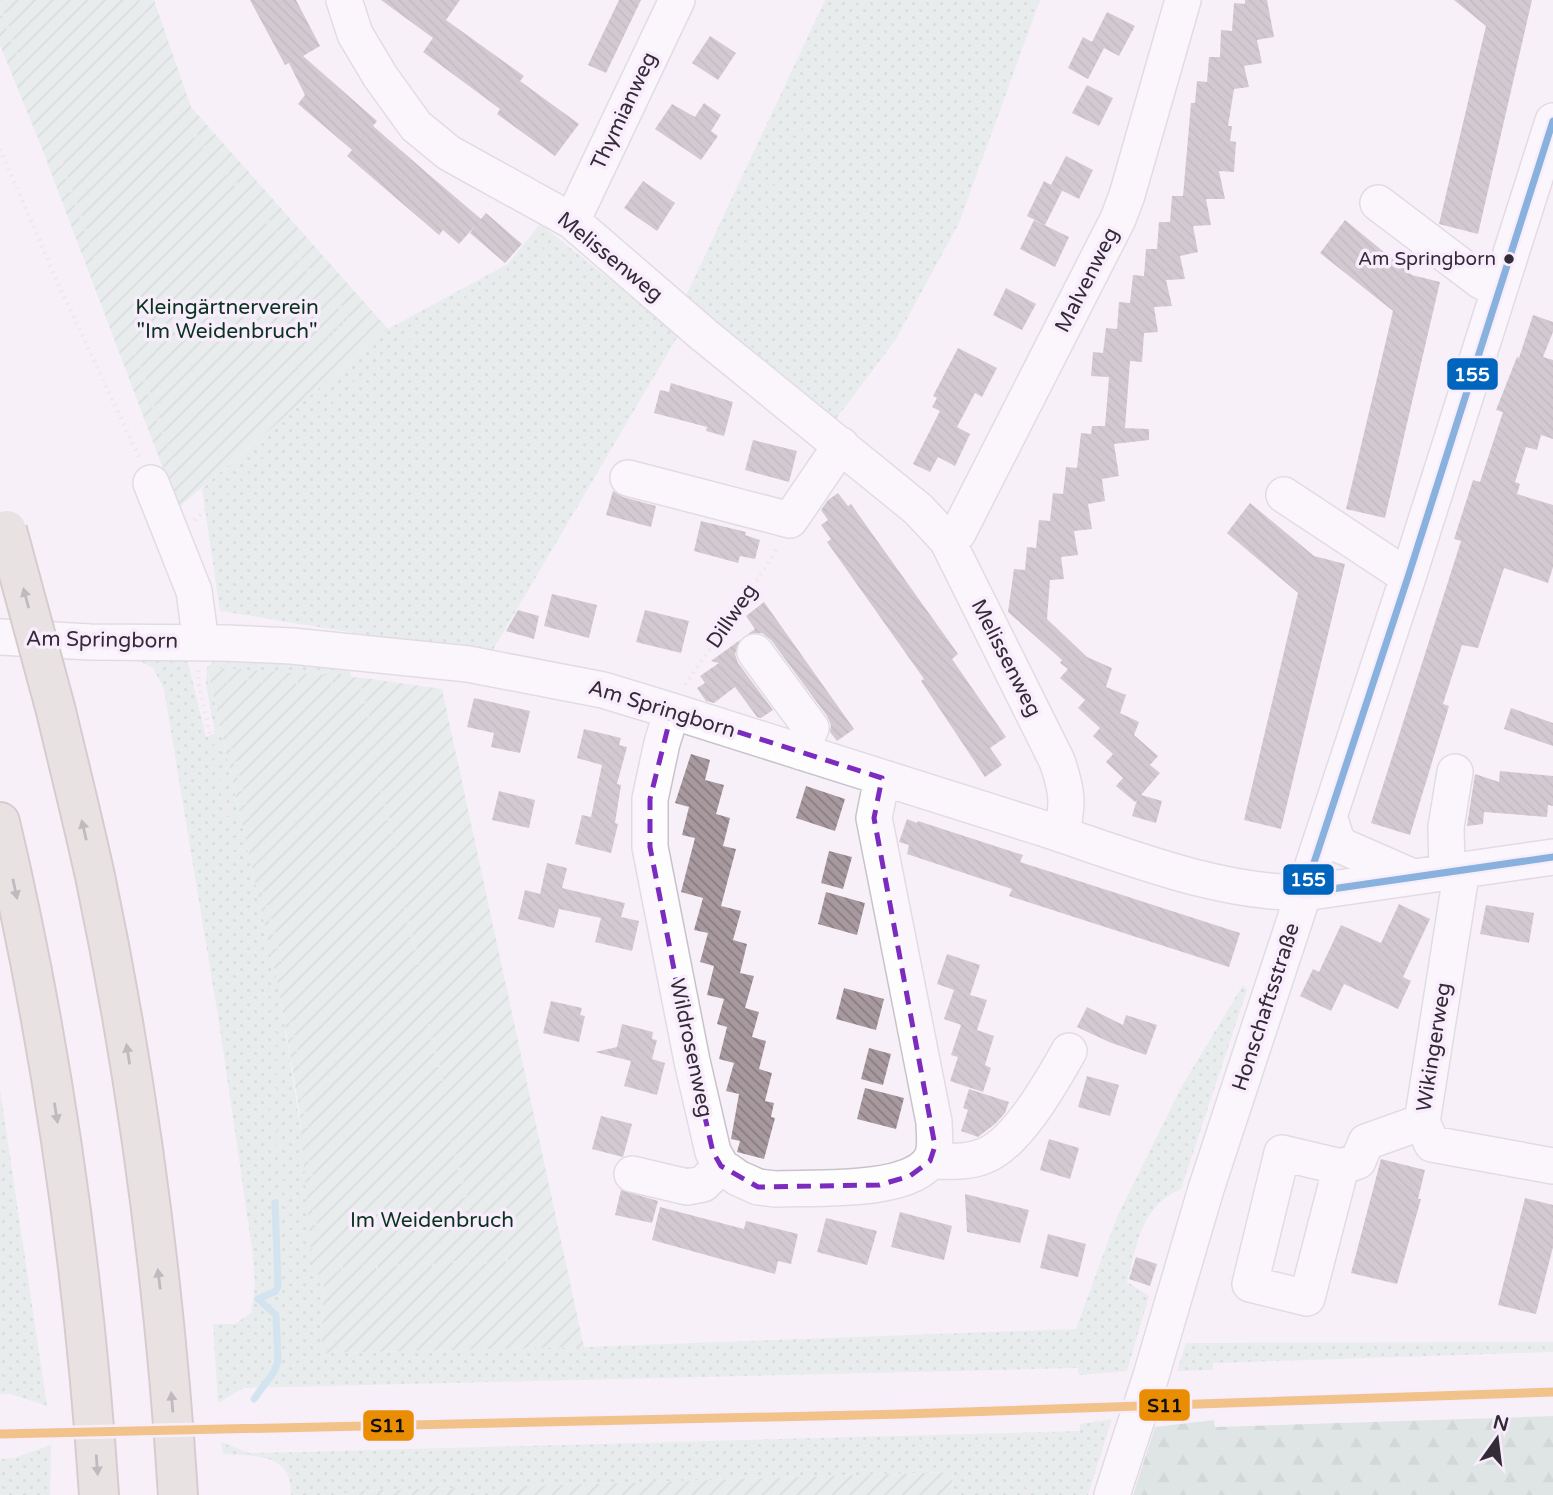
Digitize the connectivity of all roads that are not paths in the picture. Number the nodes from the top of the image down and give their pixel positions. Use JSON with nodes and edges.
{"nodes":[{"id":1,"x":344,"y":0,"type":"edge"},
{"id":2,"x":677,"y":0,"type":"edge"},
{"id":3,"x":1183,"y":0,"type":"edge"},
{"id":4,"x":1553,"y":121,"type":"edge"},
{"id":5,"x":1543,"y":186,"type":"edge"},
{"id":6,"x":1378,"y":203,"type":"dead end"},
{"id":7,"x":572,"y":221,"type":"junction"},
{"id":8,"x":1499,"y":289,"type":"junction"},
{"id":9,"x":841,"y":445,"type":"junction"},
{"id":10,"x":628,"y":478,"type":"dead end"},
{"id":11,"x":151,"y":483,"type":"road end"},
{"id":12,"x":1284,"y":495,"type":"dead end"},
{"id":13,"x":4,"y":519,"type":"edge"},
{"id":14,"x":947,"y":540,"type":"junction"},
{"id":15,"x":1408,"y":577,"type":"junction"},
{"id":16,"x":0,"y":637,"type":"edge"},
{"id":17,"x":201,"y":643,"type":"junction"},
{"id":18,"x":755,"y":652,"type":"dead end"},
{"id":19,"x":672,"y":711,"type":"junction"},
{"id":20,"x":802,"y":752,"type":"junction"},
{"id":21,"x":1455,"y":772,"type":"dead end"},
{"id":22,"x":882,"y":778,"type":"junction"},
{"id":23,"x":1329,"y":816,"type":"junction"},
{"id":24,"x":0,"y":822,"type":"edge"},
{"id":25,"x":1061,"y":834,"type":"junction"},
{"id":26,"x":1553,"y":857,"type":"edge"},
{"id":27,"x":1441,"y":872,"type":"junction"},
{"id":28,"x":1304,"y":893,"type":"junction"},
{"id":29,"x":1069,"y":1051,"type":"dead end"},
{"id":30,"x":1422,"y":1122,"type":"junction"},
{"id":31,"x":930,"y":1161,"type":"junction"},
{"id":32,"x":721,"y":1166,"type":"junction"},
{"id":33,"x":1341,"y":1167,"type":"dead end"},
{"id":34,"x":1553,"y":1167,"type":"edge"},
{"id":35,"x":632,"y":1174,"type":"dead end"},
{"id":36,"x":99,"y":1495,"type":"edge"},
{"id":37,"x":178,"y":1495,"type":"edge"},
{"id":38,"x":1112,"y":1495,"type":"edge"}],
"edges":[{"from":1,"to":7,"type":"street","name":"Melissenweg"},
{"from":2,"to":7,"type":"street","name":"Thymianweg"},
{"from":3,"to":14,"type":"street","name":"Malvenweg"},
{"from":4,"to":5,"type":"street","name":"Honschaftsstraße"},
{"from":5,"to":8,"type":"street","name":"Honschaftsstraße"},
{"from":6,"to":8,"type":"street"},
{"from":7,"to":9,"type":"street","name":"Melissenweg"},
{"from":8,"to":15,"type":"street","name":"Honschaftsstraße"},
{"from":9,"to":10,"type":"street"},
{"from":9,"to":14,"type":"street","name":"Melissenweg"},
{"from":11,"to":17,"type":"street"},
{"from":12,"to":15,"type":"street"},
{"from":37,"to":13,"type":"highway","one_way":true,"bridge":true},
{"from":14,"to":25,"type":"street","name":"Melissenweg"},
{"from":15,"to":23,"type":"street","name":"Honschaftsstraße"},
{"from":16,"to":17,"type":"street","name":"Am Springborn"},
{"from":17,"to":19,"type":"street","name":"Am Springborn"},
{"from":18,"to":20,"type":"street"},
{"from":19,"to":20,"type":"street","name":"Am Springborn"},
{"from":19,"to":32,"type":"street","name":"Wildrosenweg"},
{"from":20,"to":22,"type":"street","name":"Am Springborn"},
{"from":21,"to":27,"type":"street","name":"Wikingerweg"},
{"from":22,"to":25,"type":"street","name":"Am Springborn"},
{"from":22,"to":31,"type":"street"},
{"from":23,"to":27,"type":"street"},
{"from":23,"to":28,"type":"street","name":"Honschaftsstraße"},
{"from":24,"to":36,"type":"highway","one_way":true},
{"from":25,"to":28,"type":"street","name":"Am Springborn"},
{"from":26,"to":27,"type":"street","name":"Am Springborn"},
{"from":27,"to":28,"type":"street","name":"Am Springborn"},
{"from":27,"to":30,"type":"street","name":"Wikingerweg"},
{"from":28,"to":38,"type":"street","name":"Honschaftsstraße"},
{"from":29,"to":31,"type":"street"},
{"from":30,"to":33,"type":"street"},
{"from":30,"to":34,"type":"street","name":"Wikingerweg"},
{"from":31,"to":32,"type":"street"},
{"from":32,"to":35,"type":"street"}]}
